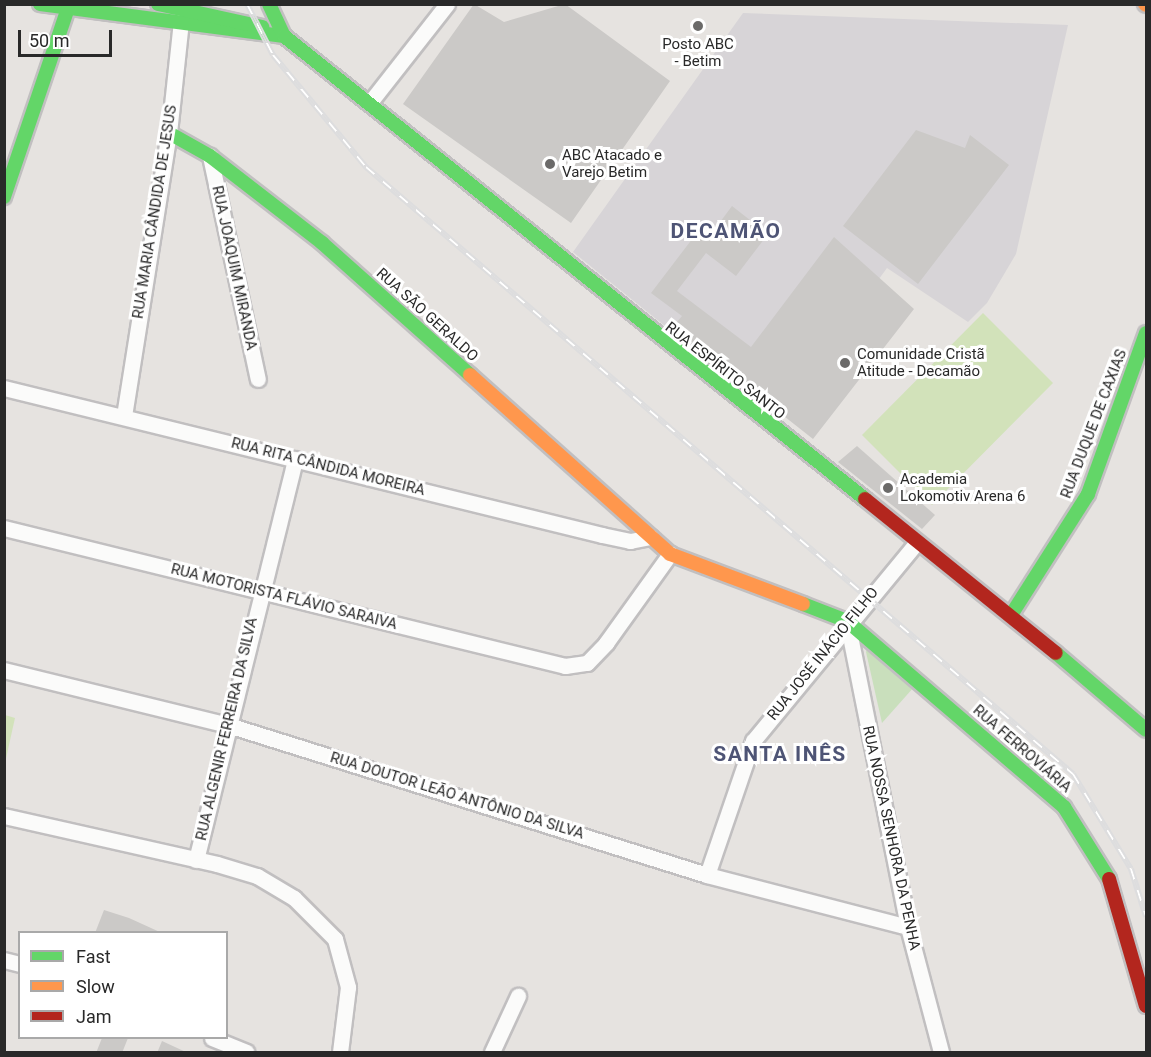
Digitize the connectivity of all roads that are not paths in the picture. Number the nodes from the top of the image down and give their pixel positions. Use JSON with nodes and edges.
{"nodes":[{"id":1,"x":40,"y":4,"type":"edge"},
{"id":2,"x":158,"y":4,"type":"edge"},
{"id":3,"x":269,"y":4,"type":"edge"},
{"id":4,"x":447,"y":4,"type":"edge"},
{"id":5,"x":68,"y":8,"type":"junction"},
{"id":6,"x":182,"y":9,"type":"junction"},
{"id":7,"x":181,"y":27,"type":"junction"},
{"id":8,"x":281,"y":33,"type":"junction"},
{"id":9,"x":371,"y":101,"type":"junction"},
{"id":10,"x":169,"y":133,"type":"junction"},
{"id":11,"x":210,"y":156,"type":"junction"},
{"id":12,"x":4,"y":197,"type":"edge"},
{"id":13,"x":1146,"y":333,"type":"edge"},
{"id":14,"x":258,"y":380,"type":"dead end"},
{"id":15,"x":4,"y":388,"type":"edge"},
{"id":16,"x":124,"y":416,"type":"junction"},
{"id":17,"x":295,"y":459,"type":"junction"},
{"id":18,"x":4,"y":528,"type":"edge"},
{"id":19,"x":651,"y":537,"type":"junction"},
{"id":20,"x":916,"y":543,"type":"junction"},
{"id":21,"x":670,"y":554,"type":"junction"},
{"id":22,"x":259,"y":591,"type":"junction"},
{"id":23,"x":1011,"y":615,"type":"junction"},
{"id":24,"x":847,"y":621,"type":"junction"},
{"id":25,"x":4,"y":670,"type":"edge"},
{"id":26,"x":228,"y":724,"type":"junction"},
{"id":27,"x":1146,"y":730,"type":"edge"},
{"id":28,"x":4,"y":816,"type":"edge"},
{"id":29,"x":196,"y":860,"type":"junction"},
{"id":30,"x":707,"y":875,"type":"junction"},
{"id":31,"x":908,"y":927,"type":"junction"},
{"id":32,"x":518,"y":996,"type":"dead end"},
{"id":33,"x":1146,"y":1006,"type":"edge"},
{"id":34,"x":214,"y":1039,"type":"edge"},
{"id":35,"x":246,"y":1053,"type":"edge"},
{"id":36,"x":339,"y":1053,"type":"edge"},
{"id":37,"x":492,"y":1053,"type":"edge"},
{"id":38,"x":941,"y":1053,"type":"edge"}],
"edges":[{"from":1,"to":5,"type":"street"},
{"from":2,"to":6,"type":"street"},
{"from":3,"to":8,"type":"street"},
{"from":4,"to":9,"type":"street"},
{"from":5,"to":7,"type":"street"},
{"from":5,"to":12,"type":"street"},
{"from":6,"to":7,"type":"street","name":"RUA MARIA CÂNDIDA DE JESUS"},
{"from":6,"to":8,"type":"street"},
{"from":7,"to":8,"type":"street"},
{"from":7,"to":10,"type":"street","name":"RUA MARIA CÂNDIDA DE JESUS"},
{"from":8,"to":9,"type":"street","name":"RUA ESPÍRITO SANTO"},
{"from":9,"to":20,"type":"street","name":"RUA ESPÍRITO SANTO"},
{"from":10,"to":11,"type":"street","name":"RUA SÃO GERALDO"},
{"from":10,"to":16,"type":"street","name":"RUA MARIA CÂNDIDA DE JESUS"},
{"from":11,"to":14,"type":"street","name":"RUA JOAQUIM MIRANDA"},
{"from":11,"to":19,"type":"street","name":"RUA SÃO GERALDO"},
{"from":13,"to":23,"type":"street","name":"RUA DUQUE DE CAXIAS"},
{"from":15,"to":16,"type":"street","name":"RUA RITA CÂNDIDA MOREIRA"},
{"from":16,"to":17,"type":"street","name":"RUA RITA CÂNDIDA MOREIRA"},
{"from":17,"to":19,"type":"street","name":"RUA RITA CÂNDIDA MOREIRA"},
{"from":17,"to":22,"type":"street","name":"RUA ALGENIR FERREIRA DA SILVA"},
{"from":18,"to":22,"type":"street","name":"RUA MOTORISTA FLÁVIO SARAIVA"},
{"from":19,"to":21,"type":"street","name":"RUA SÃO GERALDO"},
{"from":20,"to":23,"type":"street","name":"RUA ESPÍRITO SANTO"},
{"from":20,"to":24,"type":"street","name":"RUA JOSÉ INÁCIO FILHO"},
{"from":21,"to":22,"type":"street","name":"RUA MOTORISTA FLÁVIO SARAIVA"},
{"from":21,"to":24,"type":"street","name":"RUA FERROVIÁRIA"},
{"from":22,"to":26,"type":"street","name":"RUA ALGENIR FERREIRA DA SILVA"},
{"from":23,"to":27,"type":"street","name":"RUA ESPÍRITO SANTO"},
{"from":24,"to":30,"type":"street","name":"RUA JOSÉ INÁCIO FILHO"},
{"from":24,"to":31,"type":"street","name":"RUA NOSSA SENHORA DA PENHA"},
{"from":24,"to":33,"type":"street","name":"RUA FERROVIÁRIA"},
{"from":25,"to":26,"type":"street","name":"RUA DOUTOR LEÃO ANTÔNIO DA SILVA"},
{"from":26,"to":29,"type":"street","name":"RUA ALGENIR FERREIRA DA SILVA"},
{"from":26,"to":30,"type":"street","name":"RUA DOUTOR LEÃO ANTÔNIO DA SILVA"},
{"from":28,"to":29,"type":"street"},
{"from":29,"to":36,"type":"street"},
{"from":30,"to":31,"type":"street","name":"RUA DOUTOR LEÃO ANTÔNIO DA SILVA"},
{"from":31,"to":38,"type":"street","name":"RUA NOSSA SENHORA DA PENHA"},
{"from":32,"to":37,"type":"street"},
{"from":34,"to":35,"type":"street"}]}
